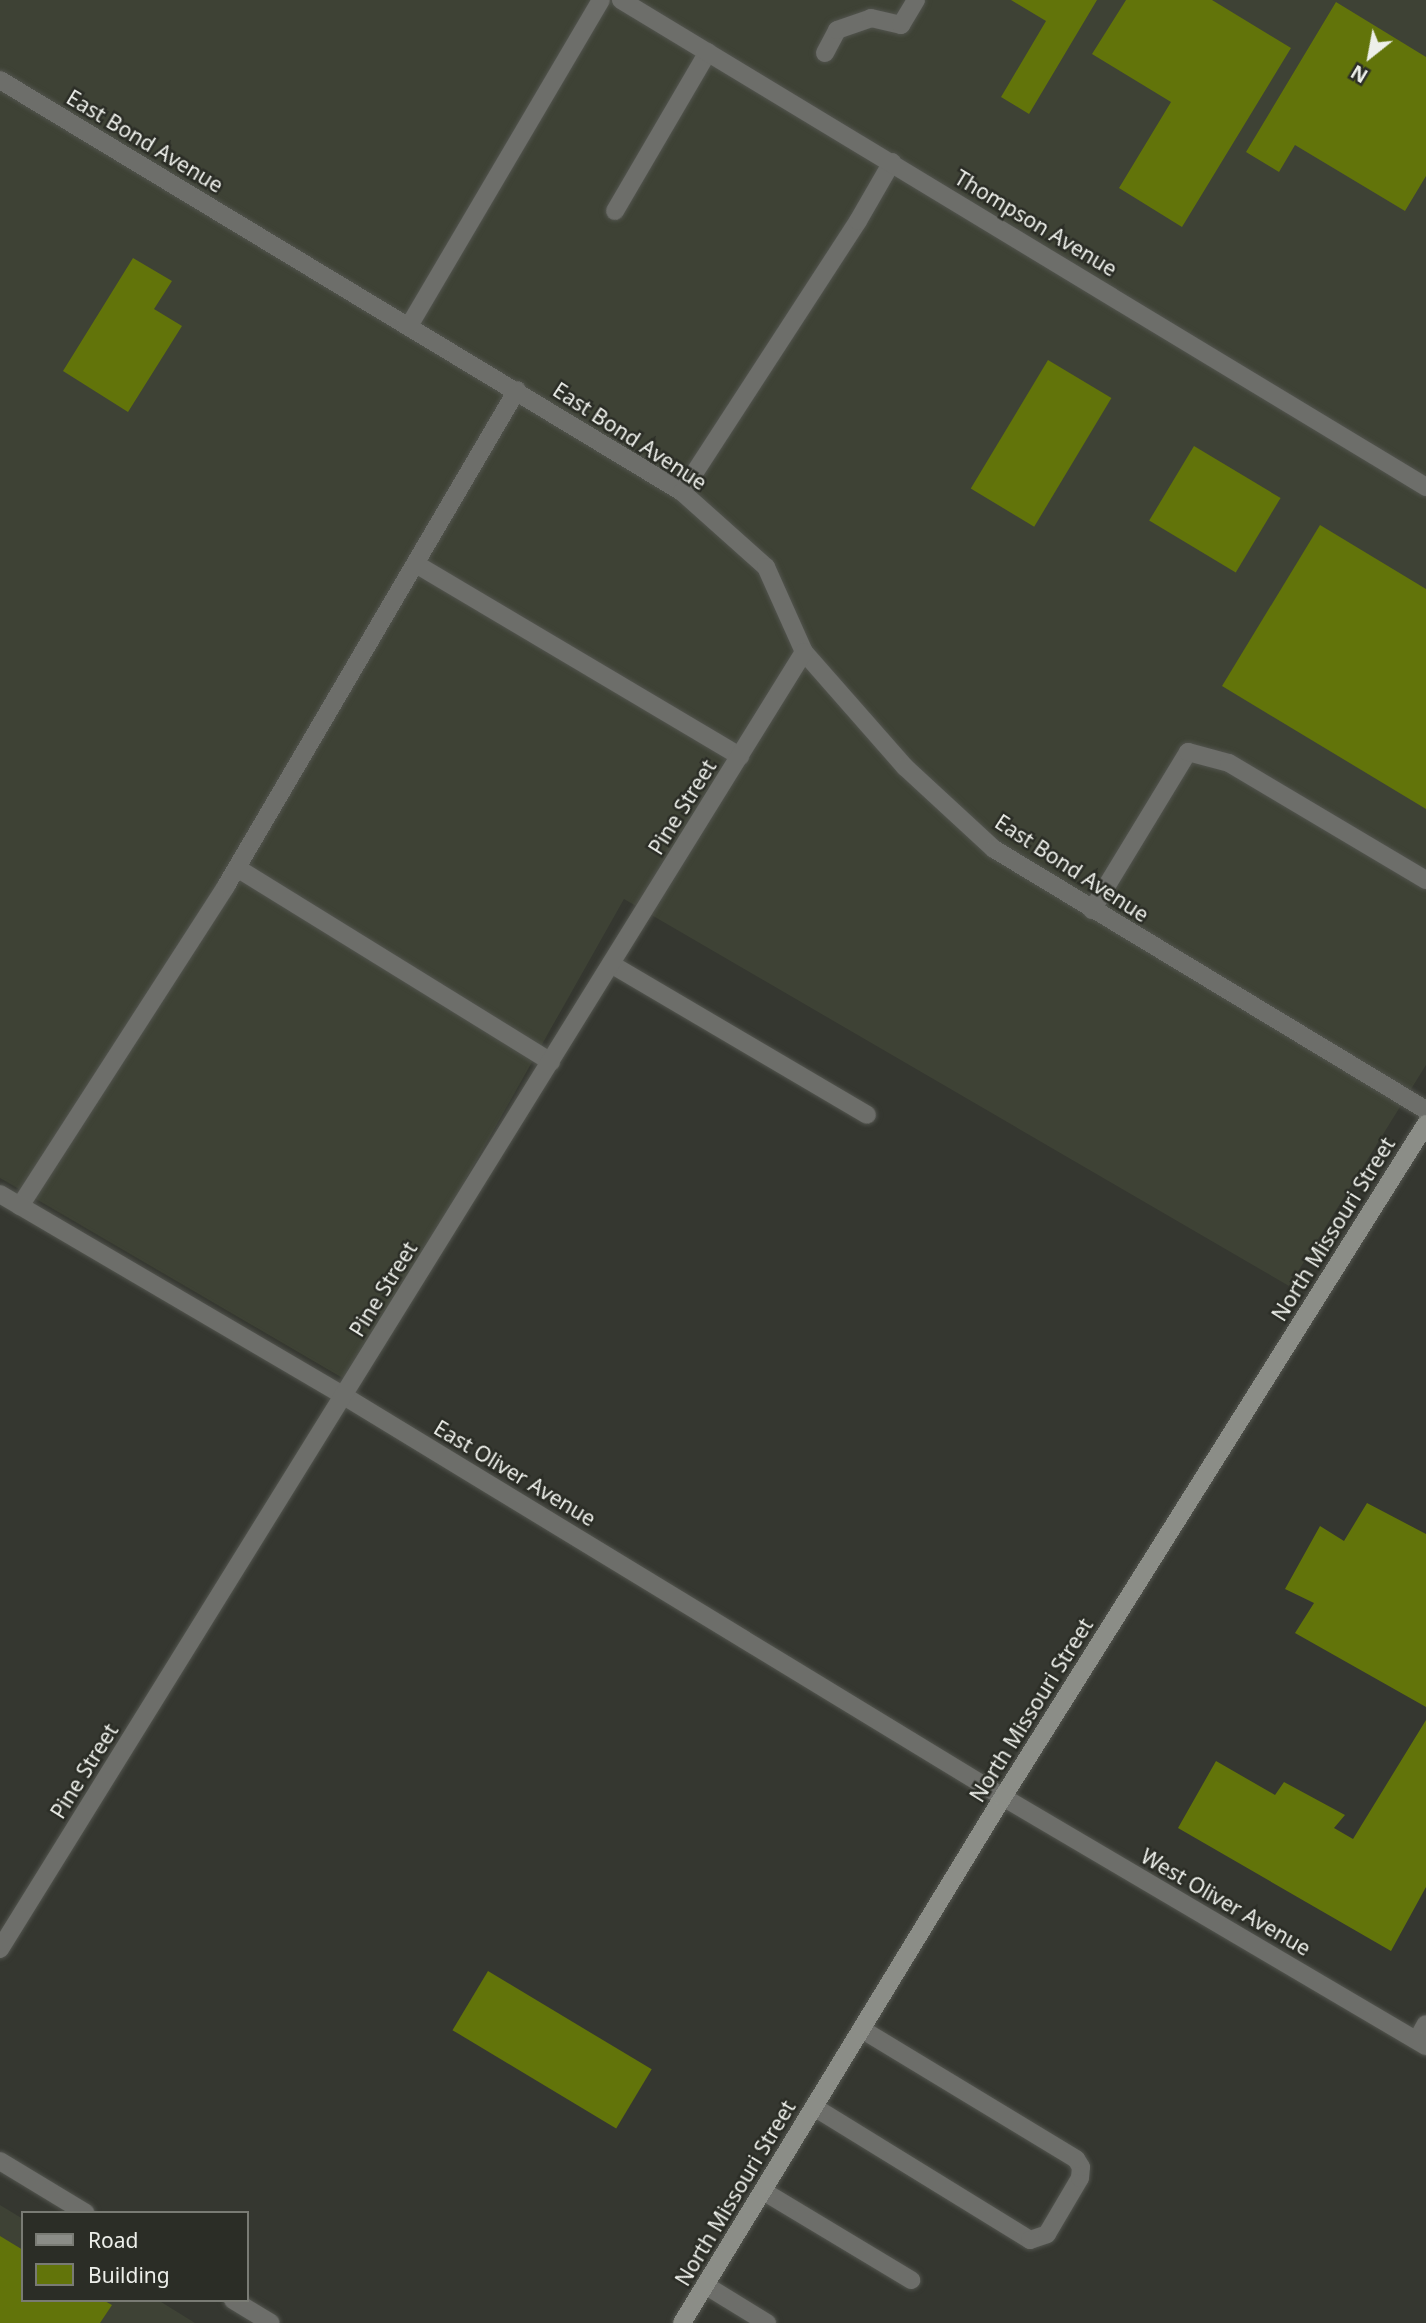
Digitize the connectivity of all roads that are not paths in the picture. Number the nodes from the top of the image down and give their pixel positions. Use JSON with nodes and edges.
{"nodes":[{"id":1,"x":601,"y":0,"type":"edge"},
{"id":2,"x":621,"y":0,"type":"edge"},
{"id":3,"x":916,"y":0,"type":"edge"},
{"id":4,"x":708,"y":52,"type":"junction"},
{"id":5,"x":825,"y":53,"type":"dead end"},
{"id":6,"x":0,"y":80,"type":"edge"},
{"id":7,"x":892,"y":162,"type":"junction"},
{"id":8,"x":615,"y":211,"type":"dead end"},
{"id":9,"x":409,"y":326,"type":"junction"},
{"id":10,"x":517,"y":390,"type":"junction"},
{"id":11,"x":1426,"y":487,"type":"edge"},
{"id":12,"x":682,"y":492,"type":"junction"},
{"id":13,"x":416,"y":564,"type":"junction"},
{"id":14,"x":804,"y":652,"type":"junction"},
{"id":15,"x":740,"y":756,"type":"junction"},
{"id":16,"x":237,"y":868,"type":"junction"},
{"id":17,"x":1426,"y":880,"type":"edge"},
{"id":18,"x":1092,"y":910,"type":"junction"},
{"id":19,"x":611,"y":964,"type":"junction"},
{"id":20,"x":551,"y":1062,"type":"junction"},
{"id":21,"x":1426,"y":1110,"type":"edge"},
{"id":22,"x":867,"y":1115,"type":"dead end"},
{"id":23,"x":1426,"y":1124,"type":"edge"},
{"id":24,"x":0,"y":1194,"type":"edge"},
{"id":25,"x":20,"y":1206,"type":"junction"},
{"id":26,"x":344,"y":1396,"type":"junction"},
{"id":27,"x":1003,"y":1797,"type":"junction"},
{"id":28,"x":0,"y":1949,"type":"edge"},
{"id":29,"x":1426,"y":2024,"type":"edge"},
{"id":30,"x":861,"y":2029,"type":"junction"},
{"id":31,"x":1421,"y":2043,"type":"edge"},
{"id":32,"x":814,"y":2107,"type":"junction"},
{"id":33,"x":0,"y":2161,"type":"edge"},
{"id":34,"x":762,"y":2191,"type":"junction"},
{"id":35,"x":83,"y":2211,"type":"edge"},
{"id":36,"x":911,"y":2280,"type":"dead end"},
{"id":37,"x":705,"y":2285,"type":"junction"},
{"id":38,"x":236,"y":2302,"type":"edge"},
{"id":39,"x":271,"y":2323,"type":"edge"},
{"id":40,"x":682,"y":2323,"type":"edge"},
{"id":41,"x":767,"y":2323,"type":"edge"}],
"edges":[{"from":1,"to":9,"type":"street"},
{"from":2,"to":4,"type":"street","name":"Thompson Avenue"},
{"from":3,"to":5,"type":"street"},
{"from":4,"to":7,"type":"street","name":"Thompson Avenue"},
{"from":4,"to":8,"type":"street"},
{"from":6,"to":9,"type":"street","name":"East Bond Avenue"},
{"from":7,"to":11,"type":"street","name":"Thompson Avenue"},
{"from":7,"to":12,"type":"street"},
{"from":9,"to":10,"type":"street","name":"East Bond Avenue"},
{"from":10,"to":12,"type":"street","name":"East Bond Avenue"},
{"from":10,"to":13,"type":"street"},
{"from":12,"to":14,"type":"street","name":"East Bond Avenue"},
{"from":13,"to":15,"type":"street"},
{"from":13,"to":16,"type":"street"},
{"from":14,"to":15,"type":"street","name":"Pine Street"},
{"from":14,"to":18,"type":"street","name":"East Bond Avenue"},
{"from":15,"to":19,"type":"street","name":"Pine Street"},
{"from":16,"to":20,"type":"street"},
{"from":16,"to":25,"type":"street"},
{"from":17,"to":18,"type":"street"},
{"from":18,"to":21,"type":"street","name":"East Bond Avenue"},
{"from":19,"to":20,"type":"street","name":"Pine Street"},
{"from":19,"to":22,"type":"street"},
{"from":20,"to":26,"type":"street","name":"Pine Street"},
{"from":23,"to":27,"type":"main road","name":"North Missouri Street"},
{"from":24,"to":25,"type":"street","name":"East Oliver Avenue"},
{"from":25,"to":26,"type":"street","name":"East Oliver Avenue"},
{"from":26,"to":27,"type":"street","name":"East Oliver Avenue"},
{"from":26,"to":28,"type":"street","name":"Pine Street"},
{"from":27,"to":30,"type":"main road","name":"North Missouri Street"},
{"from":27,"to":31,"type":"street","name":"West Oliver Avenue"},
{"from":29,"to":31,"type":"street"},
{"from":30,"to":32,"type":"main road","name":"North Missouri Street"},
{"from":30,"to":32,"type":"street"},
{"from":32,"to":34,"type":"main road","name":"North Missouri Street"},
{"from":33,"to":35,"type":"street"},
{"from":34,"to":36,"type":"street"},
{"from":34,"to":37,"type":"main road","name":"North Missouri Street"},
{"from":37,"to":40,"type":"main road","name":"North Missouri Street"},
{"from":37,"to":41,"type":"street"},
{"from":38,"to":39,"type":"street"}]}
